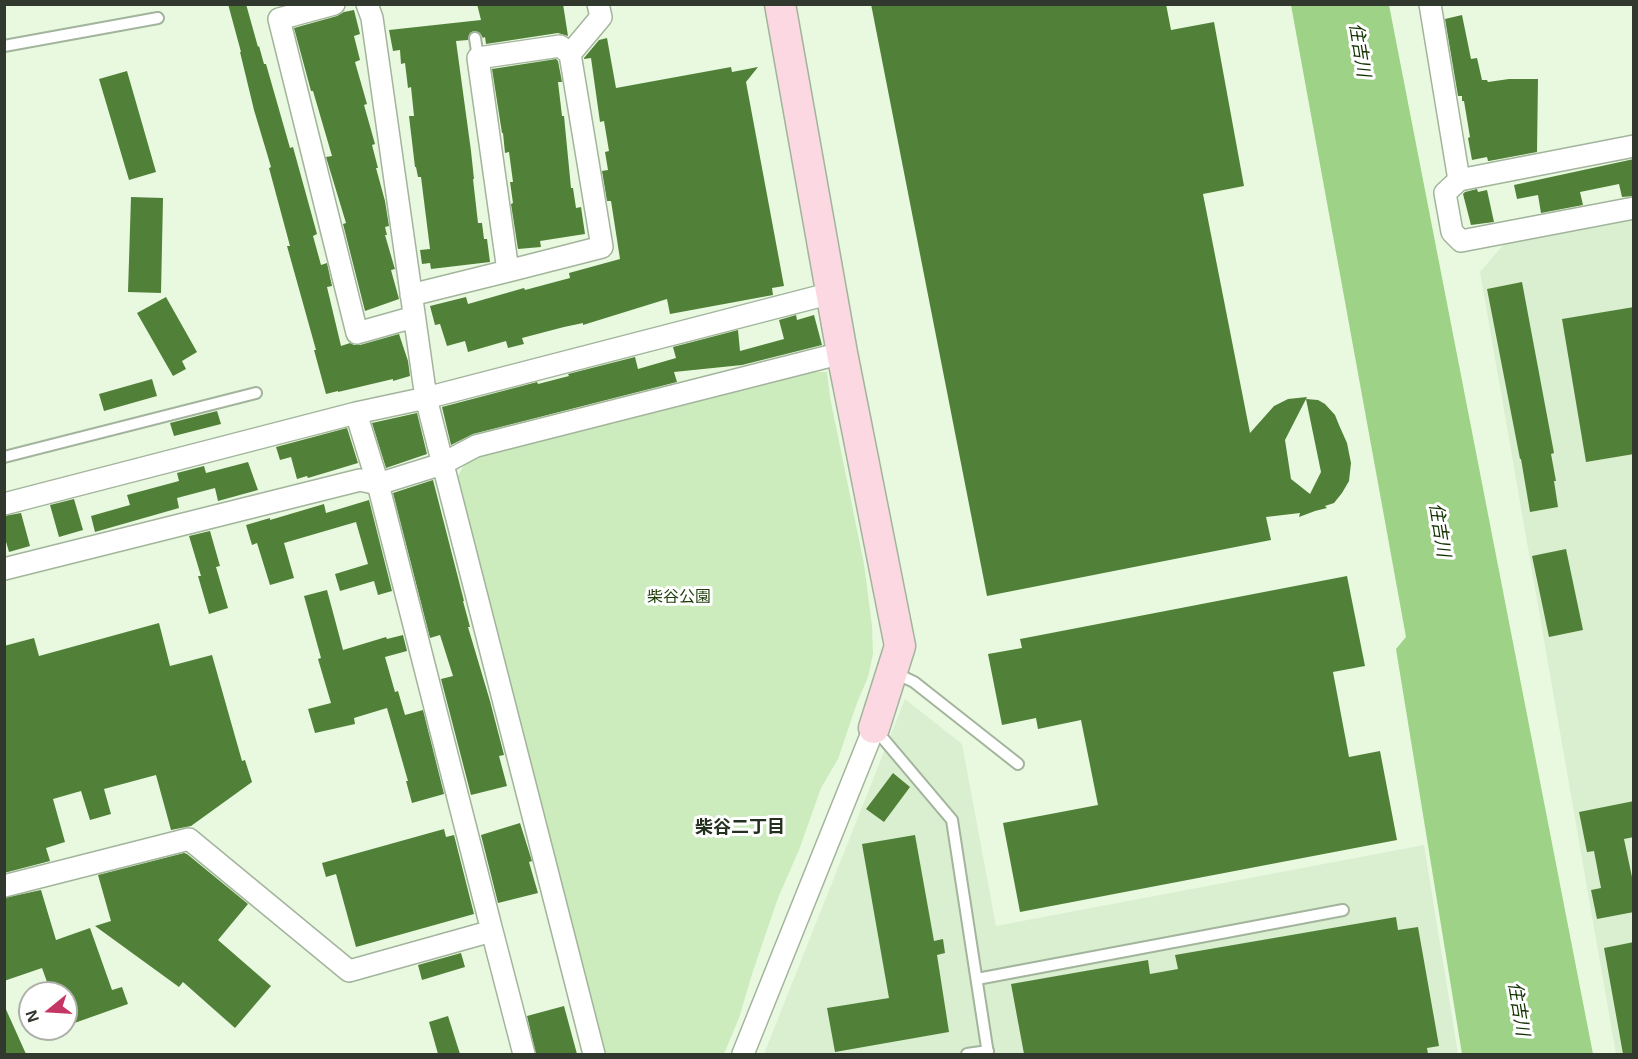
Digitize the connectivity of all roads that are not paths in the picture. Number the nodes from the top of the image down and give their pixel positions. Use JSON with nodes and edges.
{"nodes":[{"id":1,"x":334,"y":4,"type":"edge"},
{"id":2,"x":367,"y":4,"type":"edge"},
{"id":3,"x":598,"y":4,"type":"edge"},
{"id":4,"x":780,"y":4,"type":"edge"},
{"id":5,"x":1430,"y":4,"type":"edge"},
{"id":6,"x":158,"y":18,"type":"dead end"},
{"id":7,"x":4,"y":46,"type":"edge"},
{"id":8,"x":570,"y":54,"type":"junction"},
{"id":9,"x":1634,"y":146,"type":"edge"},
{"id":10,"x":1459,"y":180,"type":"junction"},
{"id":11,"x":1634,"y":208,"type":"edge"},
{"id":12,"x":508,"y":271,"type":"junction"},
{"id":13,"x":832,"y":293,"type":"junction"},
{"id":14,"x":411,"y":295,"type":"junction"},
{"id":15,"x":414,"y":317,"type":"junction"},
{"id":16,"x":842,"y":353,"type":"junction"},
{"id":17,"x":256,"y":393,"type":"dead end"},
{"id":18,"x":426,"y":398,"type":"junction"},
{"id":19,"x":356,"y":413,"type":"junction"},
{"id":20,"x":4,"y":458,"type":"edge"},
{"id":21,"x":442,"y":464,"type":"junction"},
{"id":22,"x":378,"y":484,"type":"junction"},
{"id":23,"x":4,"y":504,"type":"edge"},
{"id":24,"x":4,"y":569,"type":"edge"},
{"id":25,"x":892,"y":671,"type":"junction"},
{"id":26,"x":874,"y":728,"type":"junction"},
{"id":27,"x":1018,"y":764,"type":"dead end"},
{"id":28,"x":4,"y":886,"type":"edge"},
{"id":29,"x":1343,"y":910,"type":"dead end"},
{"id":30,"x":492,"y":931,"type":"junction"},
{"id":31,"x":977,"y":979,"type":"junction"},
{"id":32,"x":988,"y":1053,"type":"edge"},
{"id":33,"x":524,"y":1054,"type":"edge"},
{"id":34,"x":594,"y":1054,"type":"edge"},
{"id":35,"x":743,"y":1054,"type":"edge"},
{"id":36,"x":967,"y":1054,"type":"edge"}],
"edges":[{"from":1,"to":15,"type":"street"},
{"from":2,"to":14,"type":"street"},
{"from":3,"to":8,"type":"street"},
{"from":4,"to":13,"type":"street"},
{"from":5,"to":10,"type":"street"},
{"from":6,"to":7,"type":"lane"},
{"from":8,"to":12,"type":"street"},
{"from":8,"to":12,"type":"street"},
{"from":9,"to":10,"type":"street"},
{"from":10,"to":11,"type":"street"},
{"from":12,"to":14,"type":"street"},
{"from":13,"to":16,"type":"street"},
{"from":13,"to":18,"type":"street"},
{"from":14,"to":15,"type":"street"},
{"from":15,"to":18,"type":"street"},
{"from":16,"to":21,"type":"street"},
{"from":16,"to":25,"type":"street"},
{"from":17,"to":20,"type":"lane"},
{"from":18,"to":19,"type":"street"},
{"from":18,"to":21,"type":"street"},
{"from":19,"to":22,"type":"street"},
{"from":19,"to":23,"type":"street"},
{"from":21,"to":22,"type":"street"},
{"from":21,"to":34,"type":"street"},
{"from":22,"to":24,"type":"street"},
{"from":22,"to":30,"type":"street"},
{"from":25,"to":26,"type":"street"},
{"from":25,"to":27,"type":"lane"},
{"from":26,"to":31,"type":"lane"},
{"from":26,"to":35,"type":"street"},
{"from":28,"to":30,"type":"street"},
{"from":29,"to":31,"type":"lane"},
{"from":30,"to":33,"type":"street"},
{"from":31,"to":32,"type":"lane"},
{"from":32,"to":36,"type":"lane"}]}
